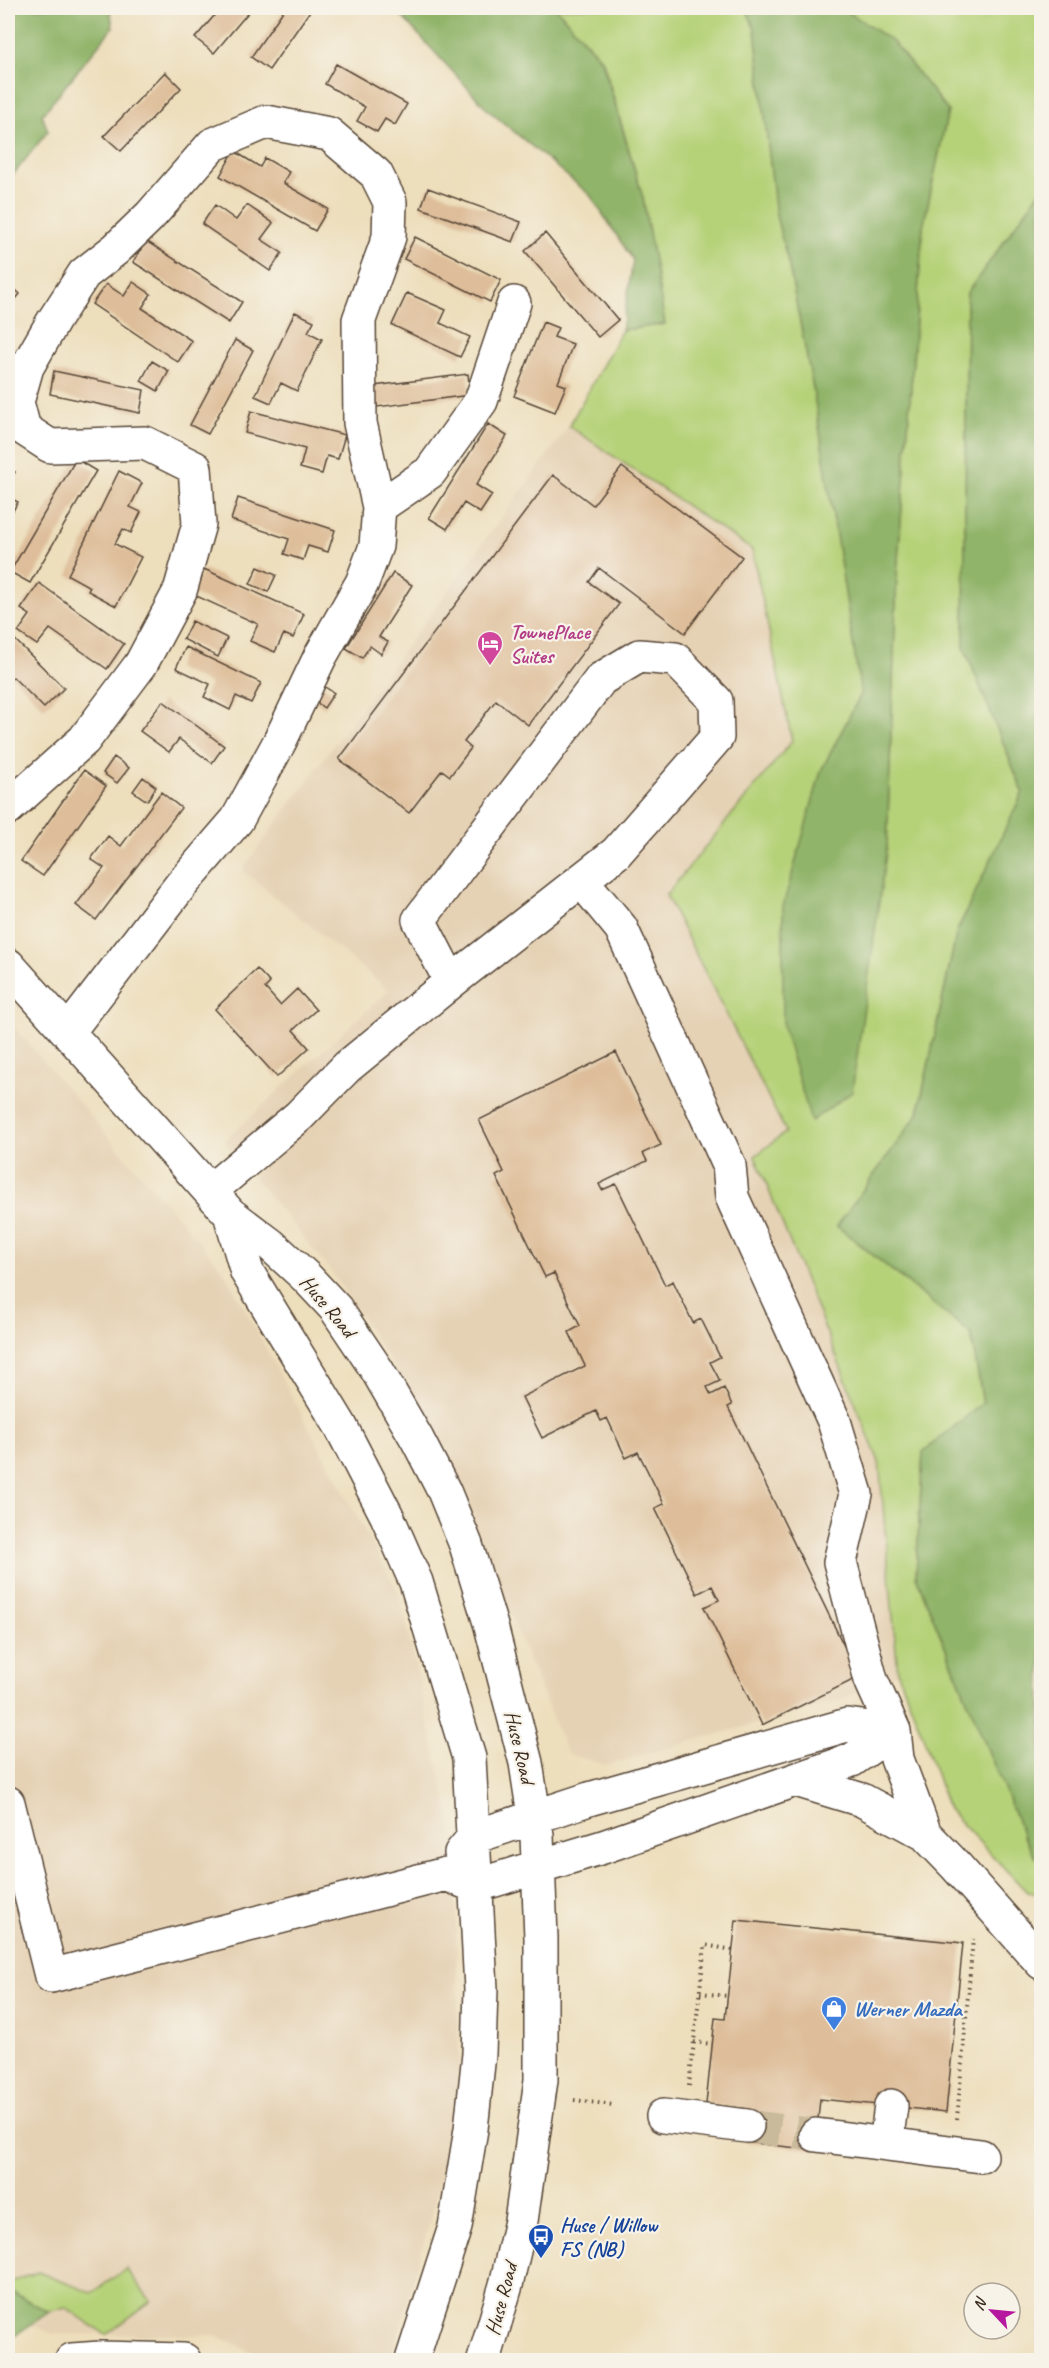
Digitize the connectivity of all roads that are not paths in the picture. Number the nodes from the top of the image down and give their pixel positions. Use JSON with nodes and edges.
{"nodes":[{"id":1,"x":514,"y":303,"type":"dead end"},
{"id":2,"x":379,"y":507,"type":"junction"},
{"id":3,"x":8,"y":808,"type":"edge"},
{"id":4,"x":583,"y":882,"type":"junction"},
{"id":5,"x":8,"y":965,"type":"edge"},
{"id":6,"x":451,"y":982,"type":"junction"},
{"id":7,"x":68,"y":1032,"type":"junction"},
{"id":8,"x":220,"y":1203,"type":"junction"},
{"id":9,"x":894,"y":1731,"type":"junction"},
{"id":10,"x":796,"y":1779,"type":"junction"},
{"id":11,"x":8,"y":1803,"type":"edge"},
{"id":12,"x":534,"y":1819,"type":"junction"},
{"id":13,"x":925,"y":1834,"type":"junction"},
{"id":14,"x":474,"y":1838,"type":"junction"},
{"id":15,"x":538,"y":1867,"type":"junction"},
{"id":16,"x":461,"y":1880,"type":"junction"},
{"id":17,"x":1041,"y":1963,"type":"edge"},
{"id":18,"x":891,"y":2106,"type":"dead end"},
{"id":19,"x":663,"y":2116,"type":"dead end"},
{"id":20,"x":747,"y":2126,"type":"tunnel mouth"},
{"id":21,"x":816,"y":2135,"type":"tunnel mouth"},
{"id":22,"x":886,"y":2144,"type":"junction"},
{"id":23,"x":981,"y":2156,"type":"dead end"},
{"id":24,"x":172,"y":2360,"type":"edge"},
{"id":25,"x":72,"y":2361,"type":"edge"},
{"id":26,"x":412,"y":2361,"type":"edge"},
{"id":27,"x":484,"y":2361,"type":"edge"}],
"edges":[{"from":1,"to":2,"type":"street"},
{"from":2,"to":3,"type":"street"},
{"from":2,"to":7,"type":"street"},
{"from":4,"to":6,"type":"street"},
{"from":4,"to":6,"type":"street"},
{"from":4,"to":9,"type":"street"},
{"from":5,"to":7,"type":"street","name":"Huse Road"},
{"from":6,"to":8,"type":"street"},
{"from":7,"to":8,"type":"street","name":"Huse Road"},
{"from":8,"to":12,"type":"street","name":"Huse Road"},
{"from":8,"to":14,"type":"street","name":"Huse Road"},
{"from":9,"to":10,"type":"street"},
{"from":9,"to":12,"type":"street"},
{"from":9,"to":13,"type":"street"},
{"from":10,"to":13,"type":"street"},
{"from":10,"to":15,"type":"street"},
{"from":11,"to":16,"type":"street"},
{"from":12,"to":14,"type":"street"},
{"from":12,"to":15,"type":"street","name":"Huse Road"},
{"from":13,"to":17,"type":"street"},
{"from":14,"to":16,"type":"street","name":"Huse Road"},
{"from":15,"to":16,"type":"street"},
{"from":15,"to":27,"type":"street","name":"Huse Road"},
{"from":16,"to":26,"type":"street","name":"Huse Road"},
{"from":18,"to":22,"type":"street"},
{"from":19,"to":20,"type":"street"},
{"from":21,"to":22,"type":"street"},
{"from":22,"to":23,"type":"street"},
{"from":24,"to":25,"type":"street"}]}
